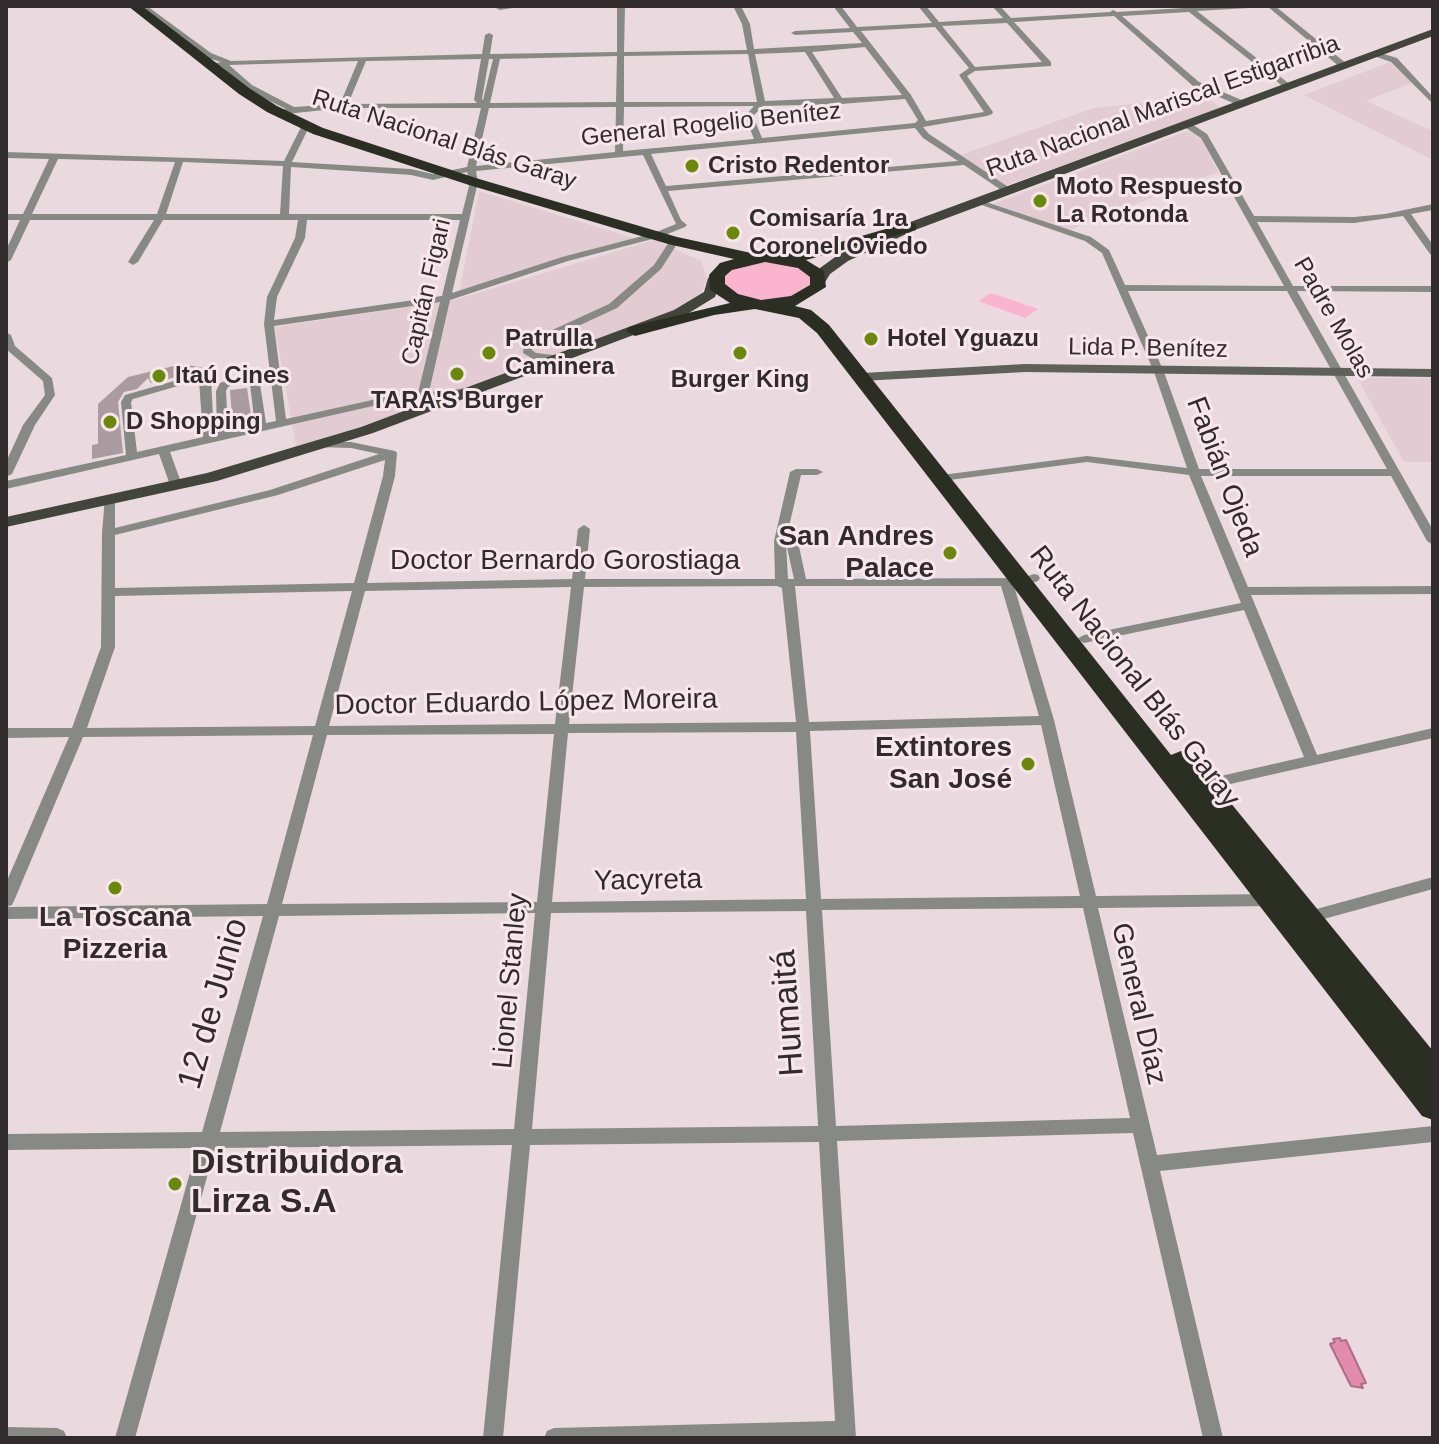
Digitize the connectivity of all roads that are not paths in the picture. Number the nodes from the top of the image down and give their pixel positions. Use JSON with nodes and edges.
{"nodes":[{"id":1,"x":134,"y":6,"type":"edge"},
{"id":2,"x":143,"y":6,"type":"edge"},
{"id":3,"x":520,"y":6,"type":"edge"},
{"id":4,"x":621,"y":6,"type":"edge"},
{"id":5,"x":737,"y":6,"type":"edge"},
{"id":6,"x":837,"y":6,"type":"edge"},
{"id":7,"x":848,"y":6,"type":"edge"},
{"id":8,"x":922,"y":6,"type":"edge"},
{"id":9,"x":996,"y":6,"type":"edge"},
{"id":10,"x":1107,"y":6,"type":"edge"},
{"id":11,"x":1249,"y":6,"type":"edge"},
{"id":12,"x":1271,"y":6,"type":"edge"},
{"id":13,"x":1187,"y":7,"type":"edge"},
{"id":14,"x":500,"y":8,"type":"dead end"},
{"id":15,"x":1115,"y":13,"type":"junction"},
{"id":16,"x":1009,"y":20,"type":"junction"},
{"id":17,"x":938,"y":24,"type":"junction"},
{"id":18,"x":859,"y":29,"type":"junction"},
{"id":19,"x":1433,"y":32,"type":"edge"},
{"id":20,"x":795,"y":33,"type":"dead end"},
{"id":21,"x":489,"y":35,"type":"dead end"},
{"id":22,"x":870,"y":47,"type":"junction"},
{"id":23,"x":807,"y":50,"type":"junction"},
{"id":24,"x":751,"y":51,"type":"junction"},
{"id":25,"x":622,"y":54,"type":"junction"},
{"id":26,"x":1377,"y":54,"type":"junction"},
{"id":27,"x":485,"y":57,"type":"junction"},
{"id":28,"x":497,"y":57,"type":"junction"},
{"id":29,"x":363,"y":59,"type":"junction"},
{"id":30,"x":222,"y":64,"type":"junction"},
{"id":31,"x":1344,"y":66,"type":"junction"},
{"id":32,"x":973,"y":69,"type":"junction"},
{"id":33,"x":1288,"y":86,"type":"junction"},
{"id":34,"x":908,"y":97,"type":"junction"},
{"id":35,"x":841,"y":102,"type":"junction"},
{"id":36,"x":1433,"y":102,"type":"edge"},
{"id":37,"x":619,"y":103,"type":"junction"},
{"id":38,"x":1241,"y":103,"type":"junction"},
{"id":39,"x":485,"y":104,"type":"junction"},
{"id":40,"x":761,"y":104,"type":"junction"},
{"id":41,"x":343,"y":106,"type":"junction"},
{"id":42,"x":286,"y":111,"type":"junction"},
{"id":43,"x":1186,"y":124,"type":"junction"},
{"id":44,"x":306,"y":125,"type":"junction"},
{"id":45,"x":917,"y":125,"type":"junction"},
{"id":46,"x":759,"y":140,"type":"junction"},
{"id":47,"x":646,"y":151,"type":"junction"},
{"id":48,"x":619,"y":154,"type":"junction"},
{"id":49,"x":6,"y":155,"type":"edge"},
{"id":50,"x":55,"y":156,"type":"junction"},
{"id":51,"x":180,"y":159,"type":"junction"},
{"id":52,"x":964,"y":163,"type":"junction"},
{"id":53,"x":287,"y":164,"type":"junction"},
{"id":54,"x":446,"y":174,"type":"junction"},
{"id":55,"x":472,"y":176,"type":"junction"},
{"id":56,"x":664,"y":189,"type":"junction"},
{"id":57,"x":1007,"y":190,"type":"junction"},
{"id":58,"x":977,"y":202,"type":"junction"},
{"id":59,"x":1433,"y":207,"type":"edge"},
{"id":60,"x":1406,"y":213,"type":"junction"},
{"id":61,"x":6,"y":217,"type":"edge"},
{"id":62,"x":466,"y":217,"type":"junction"},
{"id":63,"x":25,"y":218,"type":"junction"},
{"id":64,"x":160,"y":218,"type":"junction"},
{"id":65,"x":284,"y":218,"type":"junction"},
{"id":66,"x":303,"y":218,"type":"junction"},
{"id":67,"x":1253,"y":219,"type":"junction"},
{"id":68,"x":910,"y":227,"type":"junction"},
{"id":69,"x":657,"y":235,"type":"junction"},
{"id":70,"x":674,"y":241,"type":"junction"},
{"id":71,"x":1433,"y":252,"type":"edge"},
{"id":72,"x":751,"y":258,"type":"junction"},
{"id":73,"x":778,"y":258,"type":"junction"},
{"id":74,"x":6,"y":260,"type":"edge"},
{"id":75,"x":133,"y":262,"type":"dead end"},
{"id":76,"x":716,"y":277,"type":"junction"},
{"id":77,"x":1122,"y":288,"type":"junction"},
{"id":78,"x":1291,"y":288,"type":"junction"},
{"id":79,"x":1433,"y":289,"type":"edge"},
{"id":80,"x":812,"y":290,"type":"junction"},
{"id":81,"x":447,"y":298,"type":"junction"},
{"id":82,"x":767,"y":305,"type":"junction"},
{"id":83,"x":269,"y":324,"type":"junction"},
{"id":84,"x":635,"y":331,"type":"junction"},
{"id":85,"x":6,"y":335,"type":"edge"},
{"id":86,"x":558,"y":358,"type":"junction"},
{"id":87,"x":1159,"y":372,"type":"junction"},
{"id":88,"x":1340,"y":373,"type":"junction"},
{"id":89,"x":1433,"y":373,"type":"edge"},
{"id":90,"x":867,"y":376,"type":"junction"},
{"id":91,"x":420,"y":404,"type":"junction"},
{"id":92,"x":281,"y":421,"type":"junction"},
{"id":93,"x":261,"y":426,"type":"junction"},
{"id":94,"x":223,"y":435,"type":"junction"},
{"id":95,"x":209,"y":438,"type":"junction"},
{"id":96,"x":321,"y":445,"type":"junction"},
{"id":97,"x":163,"y":449,"type":"junction"},
{"id":98,"x":391,"y":453,"type":"junction"},
{"id":99,"x":132,"y":456,"type":"junction"},
{"id":100,"x":817,"y":472,"type":"dead end"},
{"id":101,"x":1194,"y":472,"type":"junction"},
{"id":102,"x":1394,"y":473,"type":"junction"},
{"id":103,"x":6,"y":474,"type":"edge"},
{"id":104,"x":948,"y":478,"type":"junction"},
{"id":105,"x":6,"y":485,"type":"edge"},
{"id":106,"x":176,"y":485,"type":"junction"},
{"id":107,"x":109,"y":500,"type":"junction"},
{"id":108,"x":6,"y":522,"type":"edge"},
{"id":109,"x":584,"y":529,"type":"dead end"},
{"id":110,"x":108,"y":533,"type":"junction"},
{"id":111,"x":782,"y":533,"type":"junction"},
{"id":112,"x":1433,"y":541,"type":"edge"},
{"id":113,"x":1021,"y":581,"type":"junction"},
{"id":114,"x":576,"y":583,"type":"junction"},
{"id":115,"x":790,"y":584,"type":"junction"},
{"id":116,"x":360,"y":587,"type":"junction"},
{"id":117,"x":1433,"y":590,"type":"edge"},
{"id":118,"x":1243,"y":591,"type":"junction"},
{"id":119,"x":108,"y":592,"type":"junction"},
{"id":120,"x":1248,"y":605,"type":"junction"},
{"id":121,"x":1084,"y":639,"type":"junction"},
{"id":122,"x":1047,"y":720,"type":"junction"},
{"id":123,"x":803,"y":727,"type":"junction"},
{"id":124,"x":561,"y":729,"type":"junction"},
{"id":125,"x":319,"y":731,"type":"junction"},
{"id":126,"x":6,"y":733,"type":"edge"},
{"id":127,"x":1433,"y":733,"type":"edge"},
{"id":128,"x":77,"y":735,"type":"junction"},
{"id":129,"x":1312,"y":760,"type":"junction"},
{"id":130,"x":1192,"y":787,"type":"junction"},
{"id":131,"x":1433,"y":883,"type":"edge"},
{"id":132,"x":1280,"y":898,"type":"junction"},
{"id":133,"x":6,"y":901,"type":"edge"},
{"id":134,"x":1088,"y":901,"type":"junction"},
{"id":135,"x":812,"y":904,"type":"junction"},
{"id":136,"x":544,"y":909,"type":"junction"},
{"id":137,"x":273,"y":910,"type":"junction"},
{"id":138,"x":6,"y":913,"type":"edge"},
{"id":139,"x":1298,"y":920,"type":"junction"},
{"id":140,"x":1433,"y":1072,"type":"edge"},
{"id":141,"x":1432,"y":1103,"type":"edge"},
{"id":142,"x":1139,"y":1125,"type":"junction"},
{"id":143,"x":827,"y":1134,"type":"junction"},
{"id":144,"x":1433,"y":1134,"type":"edge"},
{"id":145,"x":522,"y":1137,"type":"junction"},
{"id":146,"x":209,"y":1141,"type":"junction"},
{"id":147,"x":6,"y":1142,"type":"edge"},
{"id":148,"x":1148,"y":1164,"type":"junction"},
{"id":149,"x":846,"y":1434,"type":"edge"},
{"id":150,"x":6,"y":1437,"type":"edge"},
{"id":151,"x":57,"y":1438,"type":"edge"},
{"id":152,"x":125,"y":1438,"type":"edge"},
{"id":153,"x":493,"y":1438,"type":"edge"},
{"id":154,"x":554,"y":1438,"type":"edge"},
{"id":155,"x":1213,"y":1438,"type":"edge"}],
"edges":[{"from":1,"to":30,"type":"highway","name":"Ruta Nacional Blás Garay"},
{"from":2,"to":30,"type":"street"},
{"from":3,"to":14,"type":"street"},
{"from":4,"to":25,"type":"street"},
{"from":5,"to":24,"type":"street"},
{"from":6,"to":18,"type":"street"},
{"from":7,"to":18,"type":"street"},
{"from":8,"to":17,"type":"street"},
{"from":9,"to":16,"type":"street"},
{"from":10,"to":15,"type":"street"},
{"from":11,"to":13,"type":"street"},
{"from":12,"to":31,"type":"street"},
{"from":13,"to":15,"type":"street"},
{"from":13,"to":33,"type":"street"},
{"from":15,"to":16,"type":"street"},
{"from":15,"to":38,"type":"street"},
{"from":16,"to":17,"type":"street"},
{"from":16,"to":32,"type":"street"},
{"from":17,"to":18,"type":"street"},
{"from":17,"to":32,"type":"street"},
{"from":18,"to":20,"type":"street"},
{"from":18,"to":22,"type":"street"},
{"from":19,"to":26,"type":"main road","name":"Ruta Nacional Mariscal Estigarribia"},
{"from":21,"to":27,"type":"street"},
{"from":22,"to":23,"type":"street"},
{"from":22,"to":34,"type":"street"},
{"from":23,"to":24,"type":"street"},
{"from":23,"to":35,"type":"street"},
{"from":24,"to":25,"type":"street"},
{"from":24,"to":40,"type":"street"},
{"from":25,"to":28,"type":"street"},
{"from":25,"to":37,"type":"street"},
{"from":26,"to":31,"type":"main road","name":"Ruta Nacional Mariscal Estigarribia"},
{"from":26,"to":36,"type":"street"},
{"from":27,"to":28,"type":"street"},
{"from":27,"to":29,"type":"street"},
{"from":27,"to":39,"type":"street"},
{"from":28,"to":39,"type":"street"},
{"from":29,"to":30,"type":"street"},
{"from":29,"to":41,"type":"street"},
{"from":30,"to":42,"type":"highway","name":"Ruta Nacional Blás Garay"},
{"from":31,"to":33,"type":"main road","name":"Ruta Nacional Mariscal Estigarribia"},
{"from":32,"to":45,"type":"street","name":"General Rogelio Benítez"},
{"from":33,"to":38,"type":"main road","name":"Ruta Nacional Mariscal Estigarribia"},
{"from":34,"to":35,"type":"street"},
{"from":34,"to":45,"type":"street"},
{"from":35,"to":40,"type":"street"},
{"from":37,"to":39,"type":"street"},
{"from":37,"to":40,"type":"street"},
{"from":37,"to":48,"type":"street"},
{"from":38,"to":43,"type":"main road","name":"Ruta Nacional Mariscal Estigarribia"},
{"from":39,"to":41,"type":"street"},
{"from":39,"to":55,"type":"street","name":"Capitán Figari"},
{"from":40,"to":46,"type":"street"},
{"from":41,"to":42,"type":"street"},
{"from":42,"to":44,"type":"highway","name":"Ruta Nacional Blás Garay"},
{"from":43,"to":57,"type":"main road","name":"Ruta Nacional Mariscal Estigarribia"},
{"from":43,"to":67,"type":"street","name":"Padre Molas"},
{"from":44,"to":53,"type":"street"},
{"from":44,"to":54,"type":"highway","name":"Ruta Nacional Blás Garay"},
{"from":45,"to":46,"type":"street","name":"General Rogelio Benítez"},
{"from":45,"to":52,"type":"street"},
{"from":46,"to":47,"type":"street","name":"General Rogelio Benítez"},
{"from":47,"to":48,"type":"street","name":"General Rogelio Benítez"},
{"from":47,"to":56,"type":"street"},
{"from":48,"to":55,"type":"street","name":"General Rogelio Benítez"},
{"from":49,"to":50,"type":"street"},
{"from":50,"to":51,"type":"street"},
{"from":50,"to":63,"type":"street"},
{"from":51,"to":53,"type":"street"},
{"from":51,"to":64,"type":"street"},
{"from":52,"to":56,"type":"street"},
{"from":52,"to":57,"type":"street"},
{"from":53,"to":54,"type":"street"},
{"from":53,"to":65,"type":"street"},
{"from":54,"to":55,"type":"highway","name":"Ruta Nacional Blás Garay"},
{"from":55,"to":62,"type":"street","name":"Capitán Figari"},
{"from":55,"to":69,"type":"highway","name":"Ruta Nacional Blás Garay"},
{"from":56,"to":69,"type":"street"},
{"from":57,"to":58,"type":"main road","name":"Ruta Nacional Mariscal Estigarribia"},
{"from":58,"to":68,"type":"main road","name":"Ruta Nacional Mariscal Estigarribia"},
{"from":58,"to":77,"type":"street","name":"Fabián Ojeda"},
{"from":59,"to":60,"type":"street"},
{"from":60,"to":67,"type":"street"},
{"from":60,"to":71,"type":"street"},
{"from":61,"to":63,"type":"street"},
{"from":62,"to":66,"type":"street"},
{"from":62,"to":81,"type":"street","name":"Capitán Figari"},
{"from":63,"to":64,"type":"street"},
{"from":63,"to":74,"type":"street"},
{"from":64,"to":65,"type":"street"},
{"from":64,"to":75,"type":"street"},
{"from":65,"to":66,"type":"street"},
{"from":66,"to":83,"type":"street"},
{"from":67,"to":78,"type":"street","name":"Padre Molas"},
{"from":68,"to":73,"type":"highway"},
{"from":68,"to":80,"type":"main road","name":"Ruta Nacional Mariscal Estigarribia"},
{"from":69,"to":70,"type":"highway","name":"Ruta Nacional Blás Garay"},
{"from":69,"to":81,"type":"street"},
{"from":70,"to":72,"type":"highway","name":"Ruta Nacional Blás Garay"},
{"from":70,"to":76,"type":"highway","name":"Ruta Nacional Blás Garay"},
{"from":70,"to":86,"type":"street"},
{"from":72,"to":73,"type":"highway"},
{"from":72,"to":76,"type":"highway"},
{"from":73,"to":80,"type":"highway","name":"Ruta Nacional Blás Garay"},
{"from":76,"to":82,"type":"highway","name":"Ruta Nacional Blás Garay"},
{"from":76,"to":84,"type":"main road"},
{"from":77,"to":78,"type":"street"},
{"from":77,"to":87,"type":"street","name":"Fabián Ojeda"},
{"from":78,"to":79,"type":"street"},
{"from":78,"to":88,"type":"street","name":"Padre Molas"},
{"from":80,"to":82,"type":"highway"},
{"from":80,"to":90,"type":"highway","name":"Ruta Nacional Blás Garay"},
{"from":81,"to":83,"type":"street"},
{"from":81,"to":91,"type":"street","name":"Capitán Figari"},
{"from":82,"to":84,"type":"highway"},
{"from":82,"to":90,"type":"highway","name":"Ruta Nacional Blás Garay"},
{"from":83,"to":92,"type":"street"},
{"from":84,"to":86,"type":"main road"},
{"from":85,"to":103,"type":"street"},
{"from":86,"to":91,"type":"main road"},
{"from":87,"to":88,"type":"street","name":"Lida P. Benítez"},
{"from":87,"to":90,"type":"street","name":"Lida P. Benítez"},
{"from":87,"to":101,"type":"street","name":"Fabián Ojeda"},
{"from":88,"to":89,"type":"street","name":"Lida P. Benítez"},
{"from":88,"to":102,"type":"street","name":"Padre Molas"},
{"from":90,"to":104,"type":"highway","name":"Ruta Nacional Blás Garay"},
{"from":91,"to":92,"type":"street"},
{"from":91,"to":96,"type":"main road"},
{"from":92,"to":93,"type":"street"},
{"from":93,"to":94,"type":"street"},
{"from":93,"to":94,"type":"street"},
{"from":94,"to":95,"type":"street"},
{"from":95,"to":97,"type":"street"},
{"from":95,"to":99,"type":"street"},
{"from":96,"to":98,"type":"street"},
{"from":96,"to":106,"type":"main road"},
{"from":97,"to":99,"type":"street"},
{"from":97,"to":106,"type":"street"},
{"from":98,"to":110,"type":"street"},
{"from":98,"to":116,"type":"street","name":"12 de Junio"},
{"from":99,"to":105,"type":"street"},
{"from":100,"to":111,"type":"street"},
{"from":101,"to":102,"type":"street"},
{"from":101,"to":104,"type":"street"},
{"from":101,"to":118,"type":"street","name":"Fabián Ojeda"},
{"from":102,"to":112,"type":"street","name":"Padre Molas"},
{"from":104,"to":113,"type":"highway","name":"Ruta Nacional Blás Garay"},
{"from":106,"to":107,"type":"main road"},
{"from":107,"to":108,"type":"main road"},
{"from":107,"to":110,"type":"street"},
{"from":109,"to":114,"type":"street","name":"Lionel Stanley"},
{"from":110,"to":119,"type":"street"},
{"from":111,"to":115,"type":"street"},
{"from":111,"to":115,"type":"street"},
{"from":113,"to":115,"type":"street","name":"Doctor Bernardo Gorostiaga"},
{"from":113,"to":121,"type":"highway","name":"Ruta Nacional Blás Garay"},
{"from":113,"to":122,"type":"street","name":"General Díaz"},
{"from":113,"to":130,"type":"highway","name":"Ruta Nacional Blás Garay"},
{"from":114,"to":115,"type":"street","name":"Doctor Bernardo Gorostiaga"},
{"from":114,"to":116,"type":"street","name":"Doctor Bernardo Gorostiaga"},
{"from":114,"to":124,"type":"street","name":"Lionel Stanley"},
{"from":115,"to":123,"type":"street","name":"Humaitá"},
{"from":116,"to":119,"type":"street","name":"Doctor Bernardo Gorostiaga"},
{"from":116,"to":125,"type":"street","name":"12 de Junio"},
{"from":117,"to":118,"type":"street"},
{"from":118,"to":120,"type":"street","name":"Fabián Ojeda"},
{"from":119,"to":128,"type":"street"},
{"from":120,"to":121,"type":"street"},
{"from":120,"to":129,"type":"street","name":"Fabián Ojeda"},
{"from":121,"to":130,"type":"highway","name":"Ruta Nacional Blás Garay"},
{"from":122,"to":123,"type":"street","name":"Doctor Eduardo López Moreira"},
{"from":122,"to":134,"type":"street","name":"General Díaz"},
{"from":123,"to":124,"type":"street","name":"Doctor Eduardo López Moreira"},
{"from":123,"to":135,"type":"street","name":"Humaitá"},
{"from":124,"to":125,"type":"street","name":"Doctor Eduardo López Moreira"},
{"from":124,"to":136,"type":"street","name":"Lionel Stanley"},
{"from":125,"to":128,"type":"street","name":"Doctor Eduardo López Moreira"},
{"from":125,"to":137,"type":"street","name":"12 de Junio"},
{"from":126,"to":128,"type":"street","name":"Doctor Eduardo López Moreira"},
{"from":127,"to":129,"type":"street"},
{"from":128,"to":133,"type":"street"},
{"from":129,"to":130,"type":"street"},
{"from":130,"to":132,"type":"highway","name":"Ruta Nacional Blás Garay"},
{"from":131,"to":139,"type":"street"},
{"from":132,"to":134,"type":"street","name":"Yacyreta"},
{"from":132,"to":139,"type":"highway","name":"Ruta Nacional Blás Garay"},
{"from":134,"to":135,"type":"street","name":"Yacyreta"},
{"from":134,"to":142,"type":"street","name":"General Díaz"},
{"from":135,"to":136,"type":"street","name":"Yacyreta"},
{"from":135,"to":143,"type":"street","name":"Humaitá"},
{"from":136,"to":137,"type":"street","name":"Yacyreta"},
{"from":136,"to":145,"type":"street","name":"Lionel Stanley"},
{"from":137,"to":138,"type":"street","name":"Yacyreta"},
{"from":137,"to":146,"type":"street","name":"12 de Junio"},
{"from":139,"to":140,"type":"highway","name":"Ruta Nacional Blás Garay"},
{"from":139,"to":141,"type":"highway","name":"Ruta Nacional Blás Garay"},
{"from":142,"to":143,"type":"street"},
{"from":142,"to":148,"type":"street","name":"General Díaz"},
{"from":143,"to":145,"type":"street"},
{"from":143,"to":149,"type":"street","name":"Humaitá"},
{"from":144,"to":148,"type":"street"},
{"from":145,"to":146,"type":"street"},
{"from":145,"to":153,"type":"street","name":"Lionel Stanley"},
{"from":146,"to":147,"type":"street"},
{"from":146,"to":152,"type":"street","name":"12 de Junio"},
{"from":148,"to":155,"type":"street","name":"General Díaz"},
{"from":149,"to":154,"type":"street"},
{"from":150,"to":151,"type":"street"}]}
